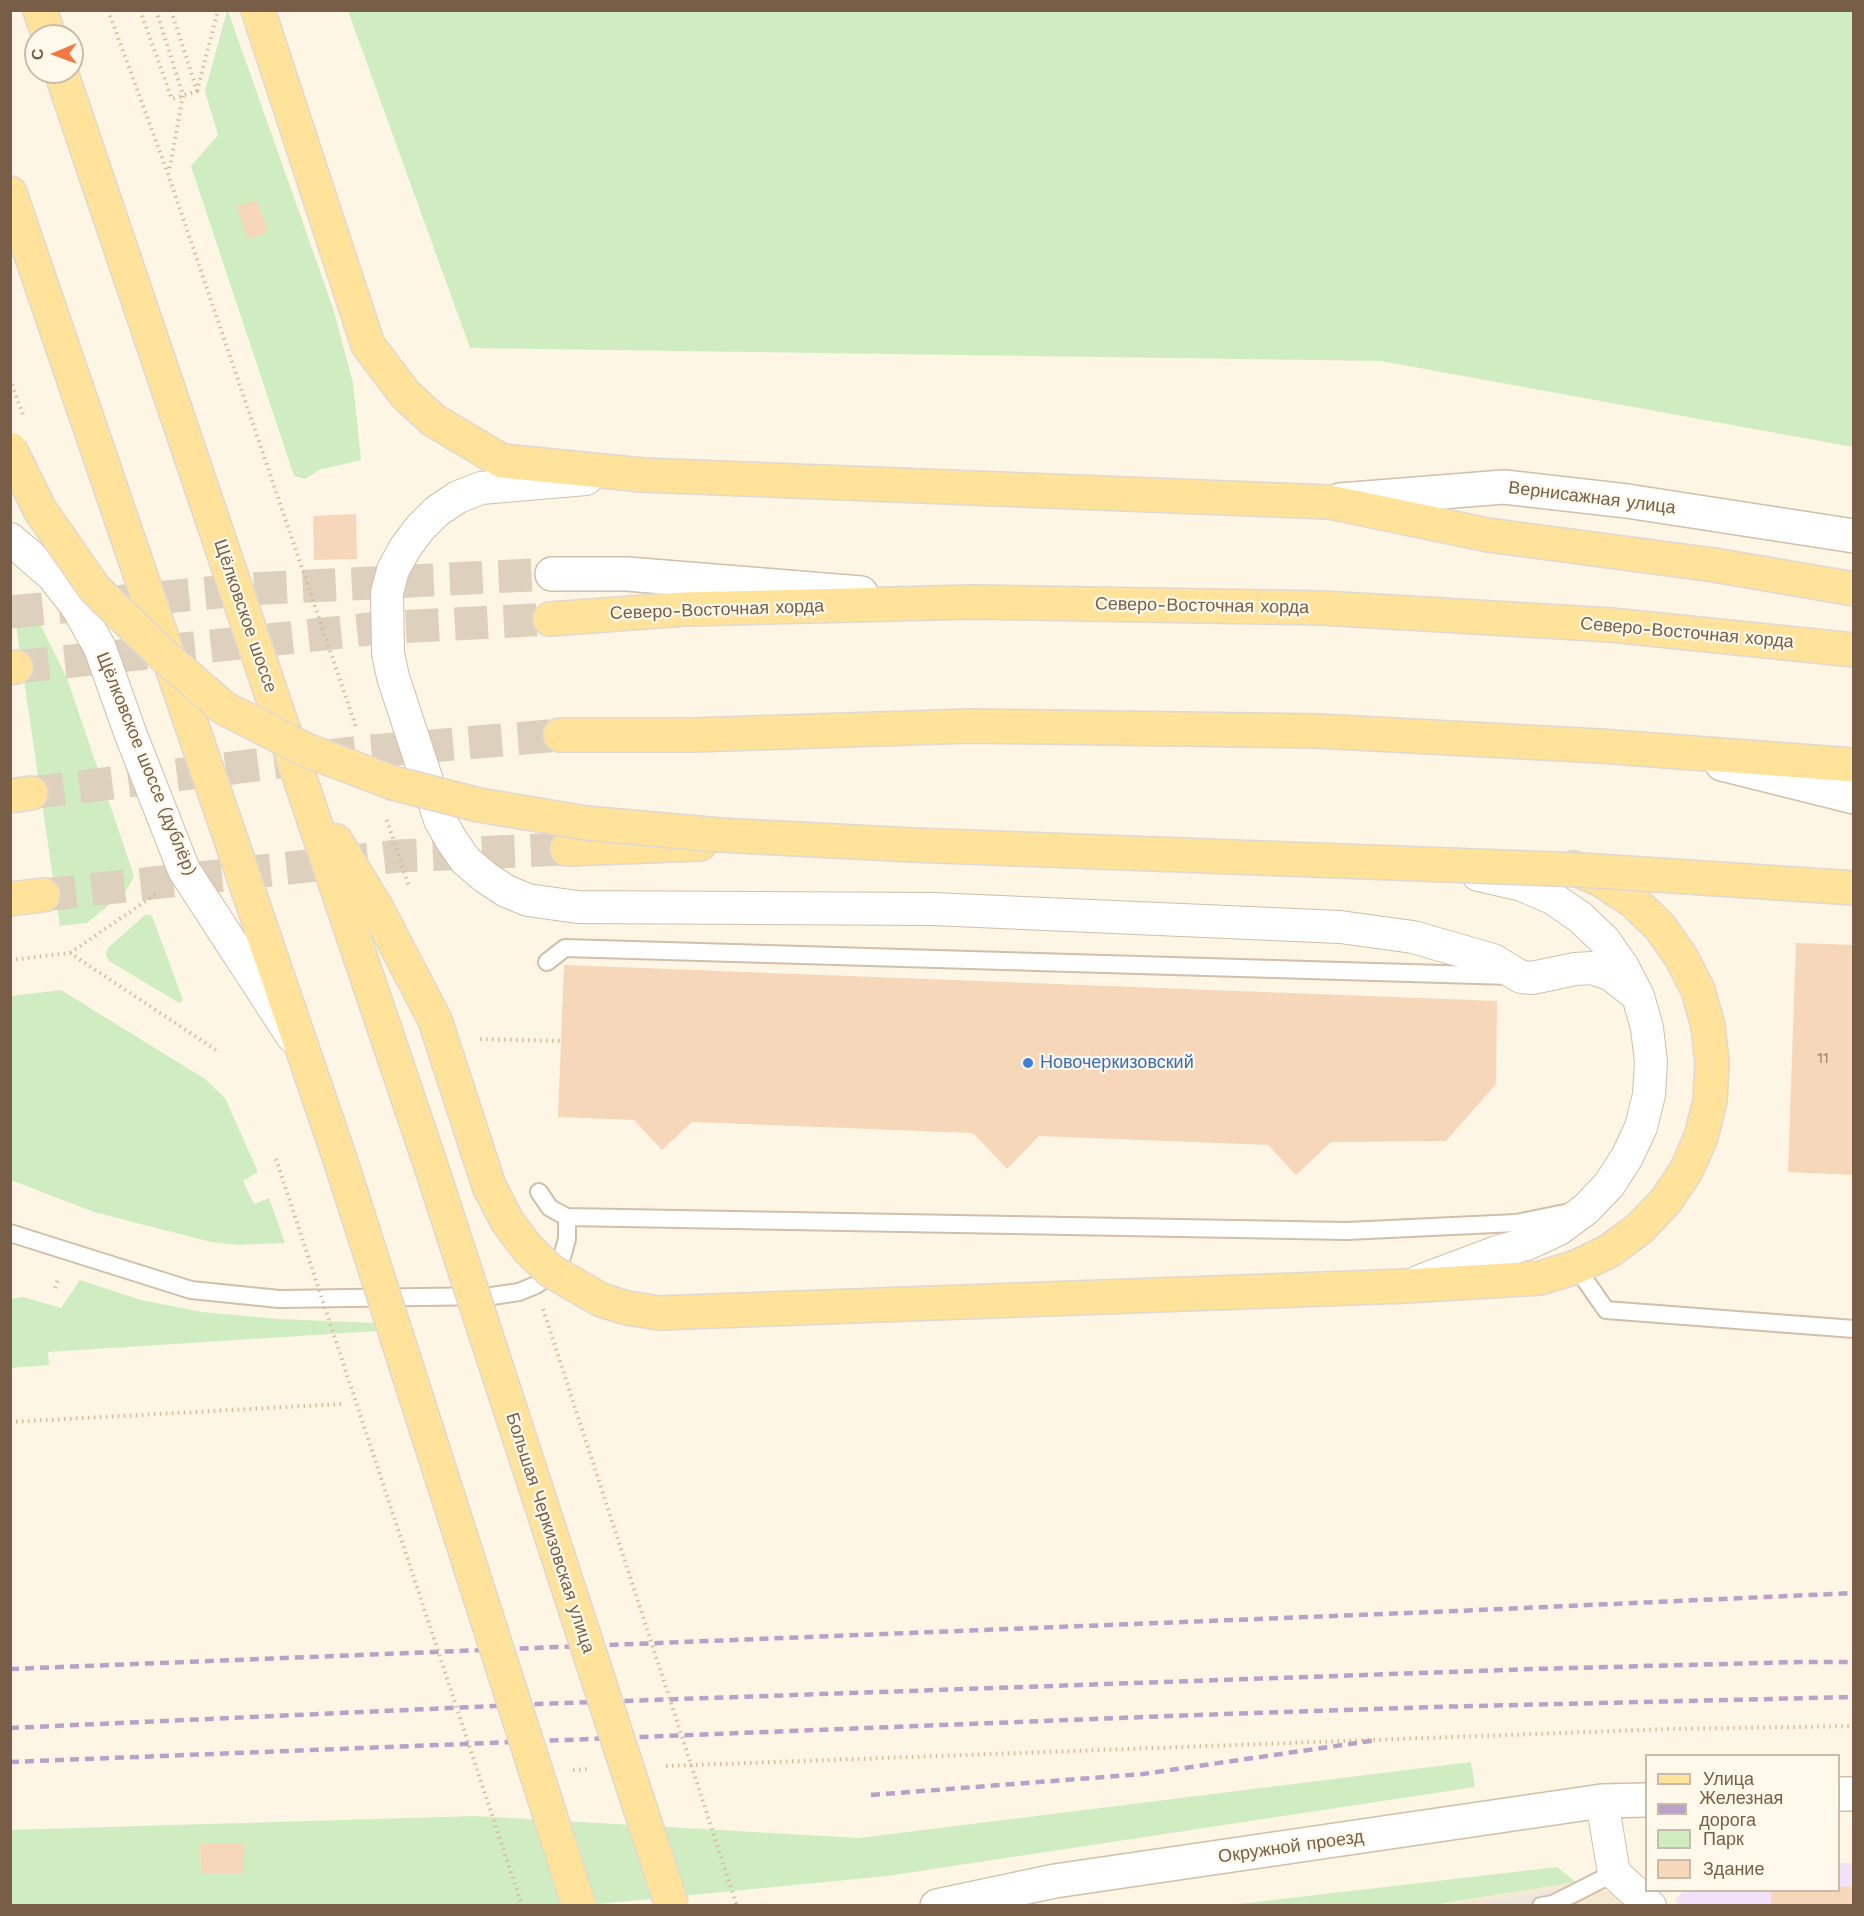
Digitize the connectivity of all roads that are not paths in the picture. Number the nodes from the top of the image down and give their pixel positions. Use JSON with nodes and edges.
{"nodes":[{"id":1,"x":258,"y":10,"type":"edge"},
{"id":2,"x":65,"y":84,"type":"edge"},
{"id":3,"x":10,"y":193,"type":"edge"},
{"id":4,"x":10,"y":449,"type":"edge"},
{"id":5,"x":644,"y":475,"type":"junction"},
{"id":6,"x":1329,"y":501,"type":"junction"},
{"id":7,"x":1854,"y":536,"type":"edge"},
{"id":8,"x":10,"y":539,"type":"edge"},
{"id":9,"x":552,"y":574,"type":"tunnel mouth"},
{"id":10,"x":1854,"y":589,"type":"edge"},
{"id":11,"x":973,"y":602,"type":"junction"},
{"id":12,"x":550,"y":619,"type":"tunnel mouth"},
{"id":13,"x":1854,"y":650,"type":"edge"},
{"id":14,"x":560,"y":735,"type":"tunnel mouth"},
{"id":15,"x":1676,"y":753,"type":"junction"},
{"id":16,"x":1854,"y":765,"type":"edge"},
{"id":17,"x":300,"y":780,"type":"junction"},
{"id":18,"x":1854,"y":797,"type":"edge"},
{"id":19,"x":567,"y":849,"type":"tunnel mouth"},
{"id":20,"x":1380,"y":856,"type":"junction"},
{"id":21,"x":1854,"y":888,"type":"edge"},
{"id":22,"x":43,"y":895,"type":"tunnel mouth"},
{"id":23,"x":10,"y":899,"type":"edge"},
{"id":24,"x":547,"y":962,"type":"dead end"},
{"id":25,"x":1521,"y":976,"type":"junction"},
{"id":26,"x":1638,"y":996,"type":"junction"},
{"id":27,"x":307,"y":1060,"type":"junction"},
{"id":28,"x":429,"y":1160,"type":"joint"},
{"id":29,"x":539,"y":1191,"type":"dead end"},
{"id":30,"x":1586,"y":1209,"type":"junction"},
{"id":31,"x":567,"y":1217,"type":"junction"},
{"id":32,"x":10,"y":1233,"type":"edge"},
{"id":33,"x":1576,"y":1267,"type":"junction"},
{"id":34,"x":1407,"y":1286,"type":"junction"},
{"id":35,"x":1854,"y":1329,"type":"edge"},
{"id":36,"x":1645,"y":1800,"type":"edge"},
{"id":37,"x":1602,"y":1801,"type":"junction"},
{"id":38,"x":1614,"y":1873,"type":"junction"},
{"id":39,"x":579,"y":1905,"type":"edge"},
{"id":40,"x":672,"y":1905,"type":"edge"},
{"id":41,"x":937,"y":1905,"type":"edge"},
{"id":42,"x":1541,"y":1905,"type":"edge"},
{"id":43,"x":1650,"y":1905,"type":"edge"}],
"edges":[{"from":1,"to":5,"type":"main road"},
{"from":2,"to":17,"type":"main road","name":"Щёлковское шоссе"},
{"from":3,"to":27,"type":"main road"},
{"from":4,"to":21,"type":"main road","bridge":true},
{"from":5,"to":6,"type":"main road"},
{"from":5,"to":25,"type":"street"},
{"from":6,"to":7,"type":"street","name":"Вернисажная улица"},
{"from":6,"to":10,"type":"main road"},
{"from":8,"to":27,"type":"street","name":"Щёлковское шоссе (дублёр)"},
{"from":9,"to":11,"type":"street"},
{"from":11,"to":12,"type":"main road","name":"Северо-Восточная хорда"},
{"from":11,"to":13,"type":"main road","name":"Северо-Восточная хорда"},
{"from":14,"to":15,"type":"main road"},
{"from":15,"to":16,"type":"main road"},
{"from":15,"to":18,"type":"street"},
{"from":17,"to":28,"type":"main road","name":"Щёлковское шоссе"},
{"from":17,"to":34,"type":"main road","bridge":true},
{"from":19,"to":20,"type":"main road"},
{"from":20,"to":26,"type":"street"},
{"from":20,"to":33,"type":"main road"},
{"from":22,"to":23,"type":"main road"},
{"from":24,"to":25,"type":"lane"},
{"from":25,"to":26,"type":"street"},
{"from":26,"to":30,"type":"street"},
{"from":27,"to":39,"type":"main road","bridge":true},
{"from":28,"to":40,"type":"main road","name":"Большая Черкизовская улица","bridge":true},
{"from":29,"to":31,"type":"lane"},
{"from":30,"to":31,"type":"lane"},
{"from":30,"to":34,"type":"street"},
{"from":31,"to":32,"type":"lane"},
{"from":33,"to":34,"type":"main road"},
{"from":33,"to":35,"type":"lane"},
{"from":36,"to":37,"type":"street","name":"Окружной проезд"},
{"from":37,"to":38,"type":"street"},
{"from":37,"to":41,"type":"street","name":"Окружной проезд"},
{"from":38,"to":42,"type":"lane"},
{"from":38,"to":43,"type":"street"}]}
